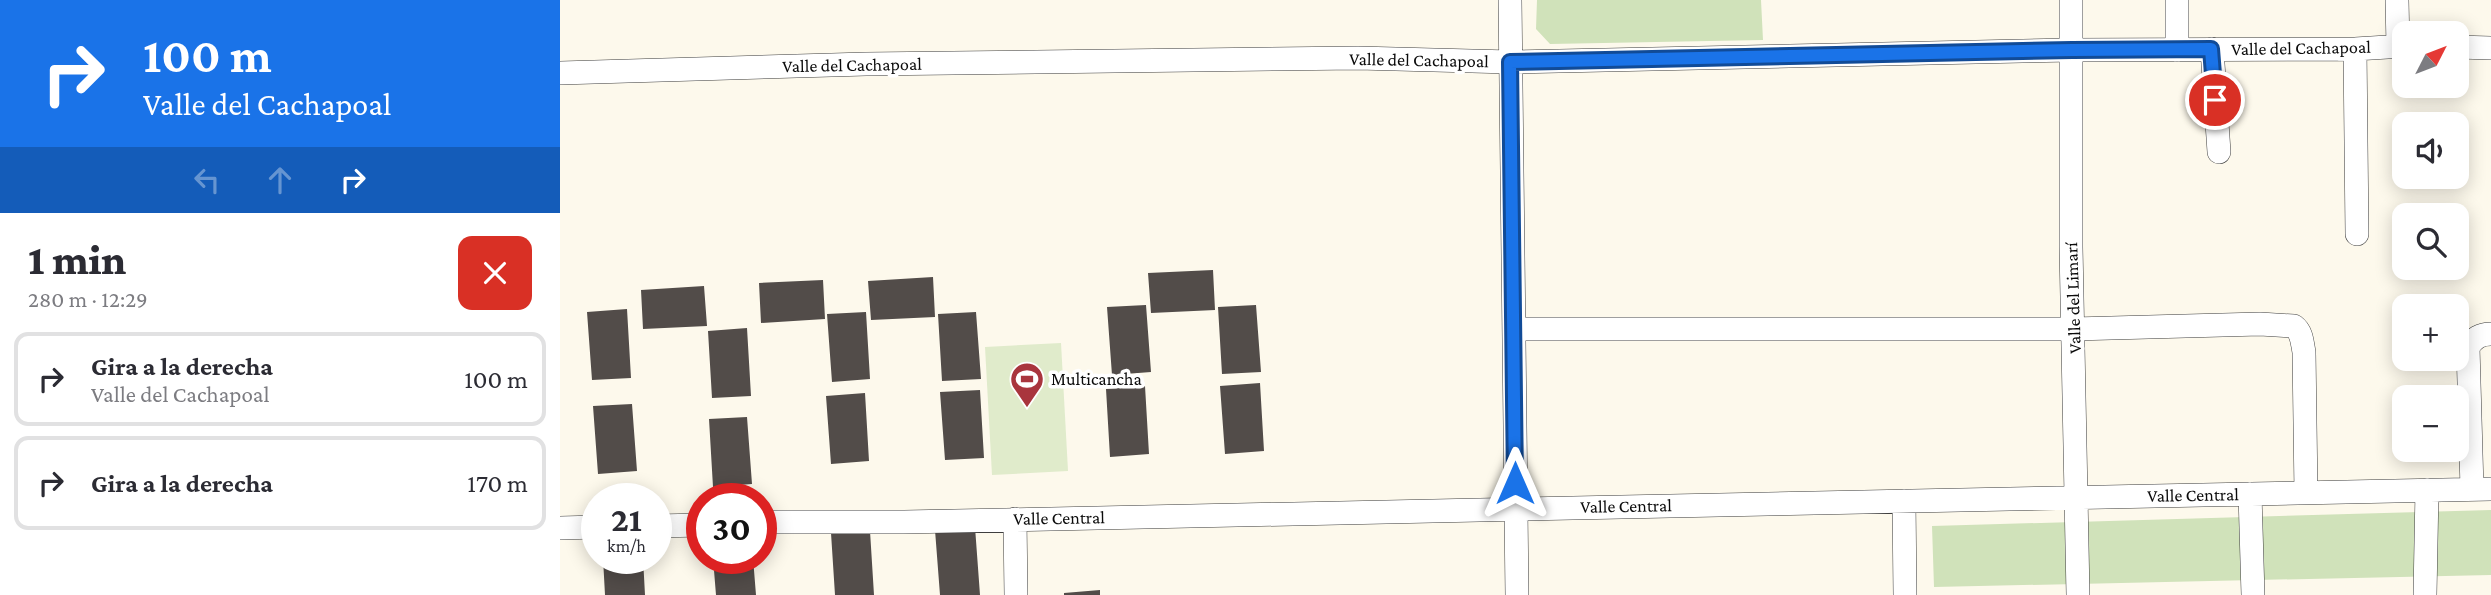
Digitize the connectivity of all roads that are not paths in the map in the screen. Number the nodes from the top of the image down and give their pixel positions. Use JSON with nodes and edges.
{"nodes":[{"id":1,"x":1510,"y":0,"type":"edge"},
{"id":2,"x":2071,"y":0,"type":"edge"},
{"id":3,"x":2177,"y":0,"type":"edge"},
{"id":4,"x":2397,"y":0,"type":"edge"},
{"id":5,"x":2399,"y":21,"type":"edge"},
{"id":6,"x":2392,"y":47,"type":"edge"},
{"id":7,"x":2469,"y":47,"type":"edge"},
{"id":8,"x":2491,"y":48,"type":"edge"},
{"id":9,"x":2211,"y":49,"type":"junction"},
{"id":10,"x":2355,"y":49,"type":"junction"},
{"id":11,"x":2072,"y":50,"type":"junction"},
{"id":12,"x":2177,"y":50,"type":"junction"},
{"id":13,"x":1510,"y":62,"type":"junction"},
{"id":14,"x":560,"y":73,"type":"edge"},
{"id":15,"x":2219,"y":152,"type":"dead end"},
{"id":16,"x":2357,"y":234,"type":"dead end"},
{"id":17,"x":1514,"y":329,"type":"junction"},
{"id":18,"x":2074,"y":329,"type":"junction"},
{"id":19,"x":2491,"y":334,"type":"edge"},
{"id":20,"x":2482,"y":489,"type":"edge"},
{"id":21,"x":2427,"y":490,"type":"junction"},
{"id":22,"x":2306,"y":493,"type":"junction"},
{"id":23,"x":2250,"y":494,"type":"junction"},
{"id":24,"x":2076,"y":497,"type":"junction"},
{"id":25,"x":1904,"y":501,"type":"junction"},
{"id":26,"x":1515,"y":509,"type":"junction"},
{"id":27,"x":1015,"y":519,"type":"junction"},
{"id":28,"x":777,"y":522,"type":"edge"},
{"id":29,"x":581,"y":527,"type":"edge"},
{"id":30,"x":560,"y":528,"type":"edge"},
{"id":31,"x":1016,"y":595,"type":"edge"},
{"id":32,"x":1517,"y":595,"type":"edge"},
{"id":33,"x":1905,"y":595,"type":"edge"},
{"id":34,"x":2078,"y":595,"type":"edge"},
{"id":35,"x":2253,"y":595,"type":"edge"},
{"id":36,"x":2426,"y":595,"type":"edge"}],
"edges":[{"from":1,"to":13,"type":"street"},
{"from":2,"to":11,"type":"street","name":"Valle del Limarí"},
{"from":3,"to":12,"type":"street"},
{"from":4,"to":5,"type":"street"},
{"from":6,"to":10,"type":"street","name":"Valle del Cachapoal"},
{"from":7,"to":8,"type":"street"},
{"from":9,"to":10,"type":"street","name":"Valle del Cachapoal"},
{"from":9,"to":12,"type":"street","name":"Valle del Cachapoal"},
{"from":9,"to":15,"type":"street"},
{"from":10,"to":16,"type":"street"},
{"from":11,"to":12,"type":"street","name":"Valle del Cachapoal"},
{"from":11,"to":13,"type":"street","name":"Valle del Cachapoal"},
{"from":11,"to":18,"type":"street","name":"Valle del Limarí"},
{"from":13,"to":14,"type":"street","name":"Valle del Cachapoal"},
{"from":13,"to":17,"type":"street"},
{"from":17,"to":18,"type":"street"},
{"from":17,"to":26,"type":"street"},
{"from":18,"to":22,"type":"street"},
{"from":18,"to":24,"type":"street","name":"Valle del Limarí"},
{"from":19,"to":20,"type":"street"},
{"from":20,"to":21,"type":"street","name":"Valle Central"},
{"from":21,"to":22,"type":"street","name":"Valle Central"},
{"from":21,"to":36,"type":"street"},
{"from":22,"to":23,"type":"street","name":"Valle Central"},
{"from":23,"to":24,"type":"street","name":"Valle Central"},
{"from":23,"to":35,"type":"street"},
{"from":24,"to":25,"type":"street","name":"Valle Central"},
{"from":24,"to":34,"type":"street","name":"Valle del Limarí"},
{"from":25,"to":26,"type":"street","name":"Valle Central"},
{"from":25,"to":33,"type":"street"},
{"from":26,"to":27,"type":"street","name":"Valle Central"},
{"from":26,"to":32,"type":"street"},
{"from":27,"to":28,"type":"street","name":"Valle Central"},
{"from":27,"to":31,"type":"street"},
{"from":29,"to":30,"type":"street"}]}
